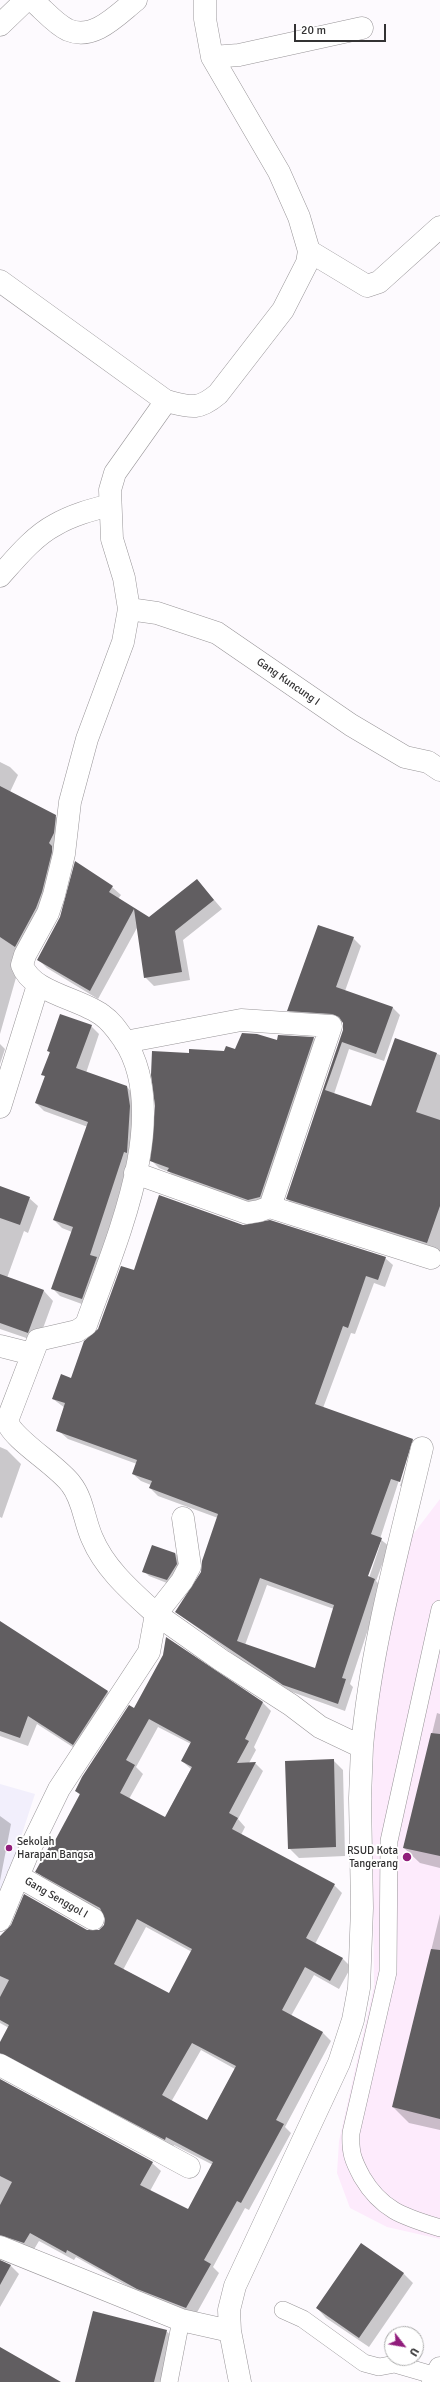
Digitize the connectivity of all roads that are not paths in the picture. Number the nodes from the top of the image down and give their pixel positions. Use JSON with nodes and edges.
{"nodes":[{"id":1,"x":26,"y":0,"type":"edge"},
{"id":2,"x":32,"y":0,"type":"edge"},
{"id":3,"x":136,"y":0,"type":"edge"},
{"id":4,"x":205,"y":0,"type":"edge"},
{"id":5,"x":0,"y":25,"type":"edge"},
{"id":6,"x":362,"y":28,"type":"dead end"},
{"id":7,"x":212,"y":57,"type":"junction"},
{"id":8,"x":440,"y":227,"type":"edge"},
{"id":9,"x":309,"y":251,"type":"junction"},
{"id":10,"x":0,"y":281,"type":"edge"},
{"id":11,"x":166,"y":401,"type":"junction"},
{"id":12,"x":110,"y":505,"type":"junction"},
{"id":13,"x":0,"y":576,"type":"edge"},
{"id":14,"x":129,"y":609,"type":"junction"},
{"id":15,"x":440,"y":770,"type":"edge"},
{"id":16,"x":38,"y":985,"type":"junction"},
{"id":17,"x":125,"y":1042,"type":"junction"},
{"id":18,"x":0,"y":1107,"type":"edge"},
{"id":19,"x":135,"y":1173,"type":"junction"},
{"id":20,"x":270,"y":1206,"type":"junction"},
{"id":21,"x":431,"y":1258,"type":"dead end"},
{"id":22,"x":0,"y":1346,"type":"edge"},
{"id":23,"x":32,"y":1354,"type":"junction"},
{"id":24,"x":422,"y":1448,"type":"dead end"},
{"id":25,"x":183,"y":1518,"type":"dead end"},
{"id":26,"x":440,"y":1609,"type":"edge"},
{"id":27,"x":156,"y":1614,"type":"junction"},
{"id":28,"x":362,"y":1747,"type":"junction"},
{"id":29,"x":18,"y":1876,"type":"junction"},
{"id":30,"x":93,"y":1919,"type":"dead end"},
{"id":31,"x":0,"y":1920,"type":"edge"},
{"id":32,"x":0,"y":2065,"type":"edge"},
{"id":33,"x":189,"y":2167,"type":"dead end"},
{"id":34,"x":440,"y":2228,"type":"edge"},
{"id":35,"x":0,"y":2247,"type":"edge"},
{"id":36,"x":282,"y":2310,"type":"dead end"},
{"id":37,"x":181,"y":2320,"type":"junction"},
{"id":38,"x":230,"y":2331,"type":"junction"},
{"id":39,"x":436,"y":2375,"type":"edge"},
{"id":40,"x":169,"y":2382,"type":"edge"},
{"id":41,"x":240,"y":2382,"type":"edge"}],
"edges":[{"from":1,"to":5,"type":"street"},
{"from":2,"to":3,"type":"street"},
{"from":4,"to":7,"type":"street"},
{"from":6,"to":7,"type":"street"},
{"from":7,"to":9,"type":"street"},
{"from":8,"to":9,"type":"street"},
{"from":9,"to":11,"type":"street"},
{"from":10,"to":11,"type":"street"},
{"from":11,"to":12,"type":"street"},
{"from":12,"to":13,"type":"street"},
{"from":12,"to":14,"type":"street"},
{"from":14,"to":15,"type":"street","name":"Gang Kuncung I"},
{"from":14,"to":16,"type":"street"},
{"from":16,"to":17,"type":"street"},
{"from":16,"to":18,"type":"street"},
{"from":17,"to":19,"type":"street"},
{"from":17,"to":20,"type":"street"},
{"from":19,"to":20,"type":"street"},
{"from":19,"to":23,"type":"street"},
{"from":20,"to":21,"type":"street"},
{"from":22,"to":23,"type":"street"},
{"from":23,"to":27,"type":"street"},
{"from":24,"to":28,"type":"street"},
{"from":25,"to":27,"type":"street"},
{"from":26,"to":34,"type":"lane"},
{"from":27,"to":28,"type":"street"},
{"from":27,"to":29,"type":"street"},
{"from":28,"to":38,"type":"street"},
{"from":29,"to":30,"type":"street","name":"Gang Senggol I"},
{"from":29,"to":31,"type":"street"},
{"from":32,"to":33,"type":"street"},
{"from":35,"to":37,"type":"street"},
{"from":36,"to":39,"type":"lane"},
{"from":37,"to":38,"type":"street"},
{"from":37,"to":40,"type":"lane"},
{"from":38,"to":41,"type":"street"}]}
